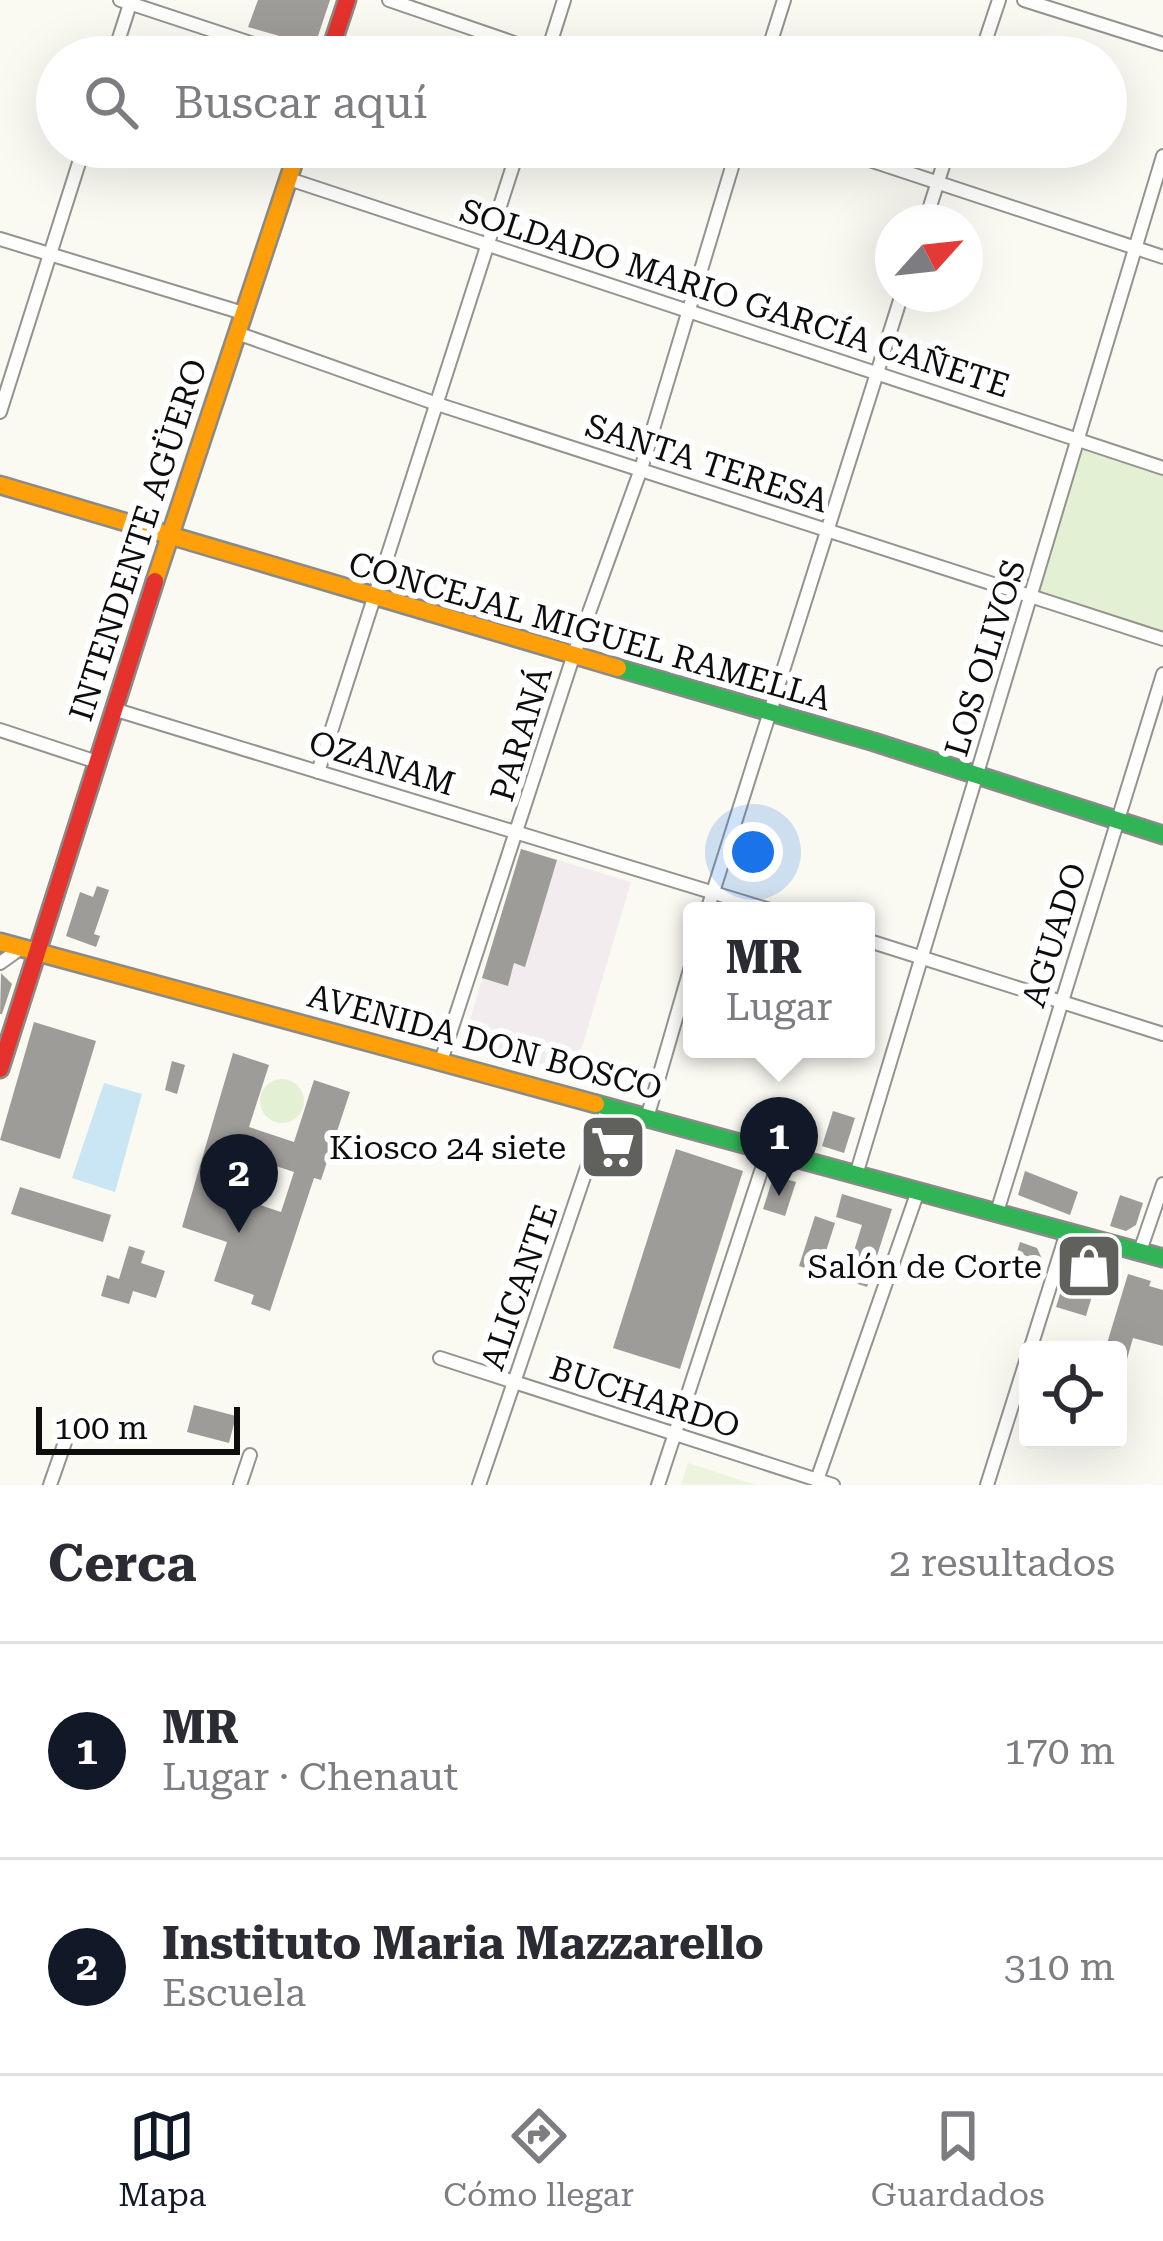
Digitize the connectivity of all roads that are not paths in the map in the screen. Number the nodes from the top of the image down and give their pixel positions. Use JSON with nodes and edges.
{"nodes":[{"id":1,"x":346,"y":0,"type":"edge"},
{"id":2,"x":389,"y":0,"type":"edge"},
{"id":3,"x":564,"y":0,"type":"edge"},
{"id":4,"x":784,"y":0,"type":"edge"},
{"id":5,"x":999,"y":0,"type":"edge"},
{"id":6,"x":1024,"y":0,"type":"edge"},
{"id":7,"x":127,"y":1,"type":"edge"},
{"id":8,"x":118,"y":36,"type":"edge"},
{"id":9,"x":231,"y":36,"type":"edge"},
{"id":10,"x":335,"y":36,"type":"edge"},
{"id":11,"x":492,"y":36,"type":"edge"},
{"id":12,"x":555,"y":36,"type":"edge"},
{"id":13,"x":773,"y":36,"type":"edge"},
{"id":14,"x":987,"y":36,"type":"edge"},
{"id":15,"x":1163,"y":44,"type":"edge"},
{"id":16,"x":1163,"y":156,"type":"edge"},
{"id":17,"x":77,"y":168,"type":"edge"},
{"id":18,"x":292,"y":168,"type":"edge"},
{"id":19,"x":512,"y":168,"type":"edge"},
{"id":20,"x":732,"y":168,"type":"edge"},
{"id":21,"x":892,"y":168,"type":"edge"},
{"id":22,"x":942,"y":168,"type":"edge"},
{"id":23,"x":289,"y":179,"type":"junction"},
{"id":24,"x":937,"y":183,"type":"junction"},
{"id":25,"x":931,"y":204,"type":"edge"},
{"id":26,"x":0,"y":238,"type":"edge"},
{"id":27,"x":488,"y":244,"type":"junction"},
{"id":28,"x":1134,"y":247,"type":"junction"},
{"id":29,"x":50,"y":255,"type":"junction"},
{"id":30,"x":1163,"y":257,"type":"edge"},
{"id":31,"x":688,"y":310,"type":"junction"},
{"id":32,"x":896,"y":312,"type":"edge"},
{"id":33,"x":243,"y":314,"type":"junction"},
{"id":34,"x":237,"y":333,"type":"junction"},
{"id":35,"x":877,"y":374,"type":"junction"},
{"id":36,"x":436,"y":404,"type":"junction"},
{"id":37,"x":0,"y":412,"type":"edge"},
{"id":38,"x":1076,"y":439,"type":"junction"},
{"id":39,"x":1163,"y":468,"type":"edge"},
{"id":40,"x":641,"y":469,"type":"junction"},
{"id":41,"x":0,"y":484,"type":"edge"},
{"id":42,"x":827,"y":531,"type":"junction"},
{"id":43,"x":170,"y":539,"type":"junction"},
{"id":44,"x":1033,"y":597,"type":"junction"},
{"id":45,"x":372,"y":599,"type":"junction"},
{"id":46,"x":1163,"y":638,"type":"edge"},
{"id":47,"x":574,"y":654,"type":"junction"},
{"id":48,"x":1163,"y":674,"type":"edge"},
{"id":49,"x":113,"y":710,"type":"junction"},
{"id":50,"x":770,"y":714,"type":"junction"},
{"id":51,"x":0,"y":730,"type":"edge"},
{"id":52,"x":97,"y":762,"type":"junction"},
{"id":53,"x":318,"y":772,"type":"junction"},
{"id":54,"x":979,"y":776,"type":"junction"},
{"id":55,"x":1117,"y":820,"type":"junction"},
{"id":56,"x":519,"y":832,"type":"junction"},
{"id":57,"x":1163,"y":835,"type":"edge"},
{"id":58,"x":712,"y":892,"type":"junction"},
{"id":59,"x":709,"y":902,"type":"edge"},
{"id":60,"x":744,"y":902,"type":"edge"},
{"id":61,"x":0,"y":942,"type":"edge"},
{"id":62,"x":875,"y":943,"type":"edge"},
{"id":63,"x":29,"y":950,"type":"junction"},
{"id":64,"x":922,"y":957,"type":"junction"},
{"id":65,"x":0,"y":963,"type":"edge"},
{"id":66,"x":683,"y":994,"type":"edge"},
{"id":67,"x":1062,"y":1002,"type":"junction"},
{"id":68,"x":1163,"y":1034,"type":"edge"},
{"id":69,"x":441,"y":1061,"type":"junction"},
{"id":70,"x":0,"y":1069,"type":"edge"},
{"id":71,"x":608,"y":1106,"type":"junction"},
{"id":72,"x":647,"y":1118,"type":"junction"},
{"id":73,"x":768,"y":1150,"type":"junction"},
{"id":74,"x":856,"y":1175,"type":"junction"},
{"id":75,"x":1163,"y":1184,"type":"edge"},
{"id":76,"x":918,"y":1191,"type":"junction"},
{"id":77,"x":997,"y":1213,"type":"junction"},
{"id":78,"x":1067,"y":1232,"type":"junction"},
{"id":79,"x":1140,"y":1251,"type":"junction"},
{"id":80,"x":1163,"y":1258,"type":"edge"},
{"id":81,"x":1033,"y":1341,"type":"edge"},
{"id":82,"x":440,"y":1358,"type":"dead end"},
{"id":83,"x":515,"y":1383,"type":"junction"},
{"id":84,"x":1019,"y":1384,"type":"edge"},
{"id":85,"x":674,"y":1435,"type":"junction"},
{"id":86,"x":65,"y":1442,"type":"dead end"},
{"id":87,"x":250,"y":1454,"type":"dead end"},
{"id":88,"x":817,"y":1480,"type":"junction"},
{"id":89,"x":50,"y":1485,"type":"edge"},
{"id":90,"x":239,"y":1485,"type":"edge"},
{"id":91,"x":479,"y":1485,"type":"edge"},
{"id":92,"x":658,"y":1485,"type":"edge"},
{"id":93,"x":833,"y":1485,"type":"edge"},
{"id":94,"x":987,"y":1485,"type":"edge"}],
"edges":[{"from":1,"to":10,"type":"street"},
{"from":2,"to":11,"type":"street"},
{"from":3,"to":12,"type":"street"},
{"from":4,"to":13,"type":"street"},
{"from":5,"to":14,"type":"street"},
{"from":6,"to":15,"type":"street"},
{"from":7,"to":8,"type":"street"},
{"from":7,"to":9,"type":"street"},
{"from":16,"to":28,"type":"street","name":"LOS OLIVOS"},
{"from":17,"to":29,"type":"street"},
{"from":18,"to":23,"type":"street","name":"INTENDENTE AGÜERO"},
{"from":19,"to":27,"type":"street"},
{"from":20,"to":31,"type":"street","name":"PARANÁ"},
{"from":21,"to":24,"type":"street"},
{"from":22,"to":24,"type":"street"},
{"from":23,"to":27,"type":"street","name":"SOLDADO MARIO GARCÍA CAÑETE"},
{"from":23,"to":33,"type":"street","name":"INTENDENTE AGÜERO"},
{"from":24,"to":25,"type":"street"},
{"from":24,"to":28,"type":"street"},
{"from":26,"to":29,"type":"street"},
{"from":27,"to":31,"type":"street","name":"SOLDADO MARIO GARCÍA CAÑETE"},
{"from":27,"to":36,"type":"street"},
{"from":28,"to":30,"type":"street"},
{"from":28,"to":38,"type":"street","name":"LOS OLIVOS"},
{"from":29,"to":33,"type":"street"},
{"from":29,"to":37,"type":"street"},
{"from":31,"to":35,"type":"street","name":"SOLDADO MARIO GARCÍA CAÑETE"},
{"from":31,"to":40,"type":"street","name":"PARANÁ"},
{"from":32,"to":35,"type":"street"},
{"from":33,"to":34,"type":"street","name":"INTENDENTE AGÜERO"},
{"from":34,"to":36,"type":"street","name":"SANTA TERESA"},
{"from":34,"to":43,"type":"street","name":"INTENDENTE AGÜERO"},
{"from":35,"to":38,"type":"street","name":"SOLDADO MARIO GARCÍA CAÑETE"},
{"from":35,"to":42,"type":"street"},
{"from":36,"to":40,"type":"street","name":"SANTA TERESA"},
{"from":36,"to":45,"type":"street"},
{"from":38,"to":39,"type":"street","name":"SOLDADO MARIO GARCÍA CAÑETE"},
{"from":38,"to":44,"type":"street","name":"LOS OLIVOS"},
{"from":40,"to":42,"type":"street","name":"SANTA TERESA"},
{"from":40,"to":47,"type":"street","name":"PARANÁ"},
{"from":41,"to":43,"type":"street","name":"CONCEJAL MIGUEL RAMELLA"},
{"from":42,"to":44,"type":"street","name":"SANTA TERESA"},
{"from":42,"to":50,"type":"street"},
{"from":43,"to":45,"type":"street","name":"CONCEJAL MIGUEL RAMELLA"},
{"from":43,"to":49,"type":"street","name":"INTENDENTE AGÜERO"},
{"from":44,"to":46,"type":"street","name":"SANTA TERESA"},
{"from":44,"to":54,"type":"street","name":"LOS OLIVOS"},
{"from":45,"to":47,"type":"street","name":"CONCEJAL MIGUEL RAMELLA"},
{"from":45,"to":53,"type":"street"},
{"from":47,"to":50,"type":"street","name":"CONCEJAL MIGUEL RAMELLA"},
{"from":47,"to":56,"type":"street","name":"PARANÁ"},
{"from":48,"to":55,"type":"street","name":"AGUADO"},
{"from":49,"to":52,"type":"street","name":"INTENDENTE AGÜERO"},
{"from":49,"to":53,"type":"street","name":"OZANAM"},
{"from":50,"to":54,"type":"street","name":"CONCEJAL MIGUEL RAMELLA"},
{"from":50,"to":58,"type":"street"},
{"from":51,"to":52,"type":"street"},
{"from":52,"to":63,"type":"street","name":"INTENDENTE AGÜERO"},
{"from":53,"to":56,"type":"street","name":"OZANAM"},
{"from":54,"to":55,"type":"street","name":"CONCEJAL MIGUEL RAMELLA"},
{"from":54,"to":64,"type":"street","name":"LOS OLIVOS"},
{"from":55,"to":57,"type":"street","name":"CONCEJAL MIGUEL RAMELLA"},
{"from":55,"to":67,"type":"street","name":"AGUADO"},
{"from":56,"to":58,"type":"street","name":"OZANAM"},
{"from":56,"to":69,"type":"street","name":"PARANÁ"},
{"from":58,"to":59,"type":"street"},
{"from":58,"to":60,"type":"street","name":"OZANAM"},
{"from":61,"to":63,"type":"street","name":"AVENIDA DON BOSCO"},
{"from":62,"to":64,"type":"street"},
{"from":63,"to":65,"type":"street"},
{"from":63,"to":69,"type":"street","name":"AVENIDA DON BOSCO"},
{"from":63,"to":70,"type":"street","name":"INTENDENTE AGÜERO"},
{"from":64,"to":67,"type":"street"},
{"from":64,"to":74,"type":"street","name":"LOS OLIVOS"},
{"from":66,"to":72,"type":"street"},
{"from":67,"to":68,"type":"street"},
{"from":67,"to":77,"type":"street","name":"AGUADO"},
{"from":69,"to":71,"type":"street","name":"AVENIDA DON BOSCO"},
{"from":71,"to":72,"type":"street","name":"AVENIDA DON BOSCO"},
{"from":71,"to":83,"type":"street","name":"ALICANTE"},
{"from":72,"to":73,"type":"street","name":"AVENIDA DON BOSCO"},
{"from":73,"to":74,"type":"street","name":"AVENIDA DON BOSCO"},
{"from":73,"to":85,"type":"street"},
{"from":74,"to":76,"type":"street","name":"AVENIDA DON BOSCO"},
{"from":75,"to":79,"type":"street"},
{"from":76,"to":77,"type":"street","name":"AVENIDA DON BOSCO"},
{"from":76,"to":88,"type":"street"},
{"from":77,"to":78,"type":"street","name":"AVENIDA DON BOSCO"},
{"from":78,"to":79,"type":"street","name":"AVENIDA DON BOSCO"},
{"from":78,"to":81,"type":"street"},
{"from":79,"to":80,"type":"street","name":"AVENIDA DON BOSCO"},
{"from":82,"to":83,"type":"street","name":"BUCHARDO"},
{"from":83,"to":85,"type":"street","name":"BUCHARDO"},
{"from":83,"to":91,"type":"street","name":"ALICANTE"},
{"from":84,"to":94,"type":"street"},
{"from":85,"to":88,"type":"street","name":"BUCHARDO"},
{"from":85,"to":92,"type":"street"},
{"from":86,"to":89,"type":"street"},
{"from":87,"to":90,"type":"street"},
{"from":88,"to":93,"type":"street","name":"BUCHARDO"}]}
